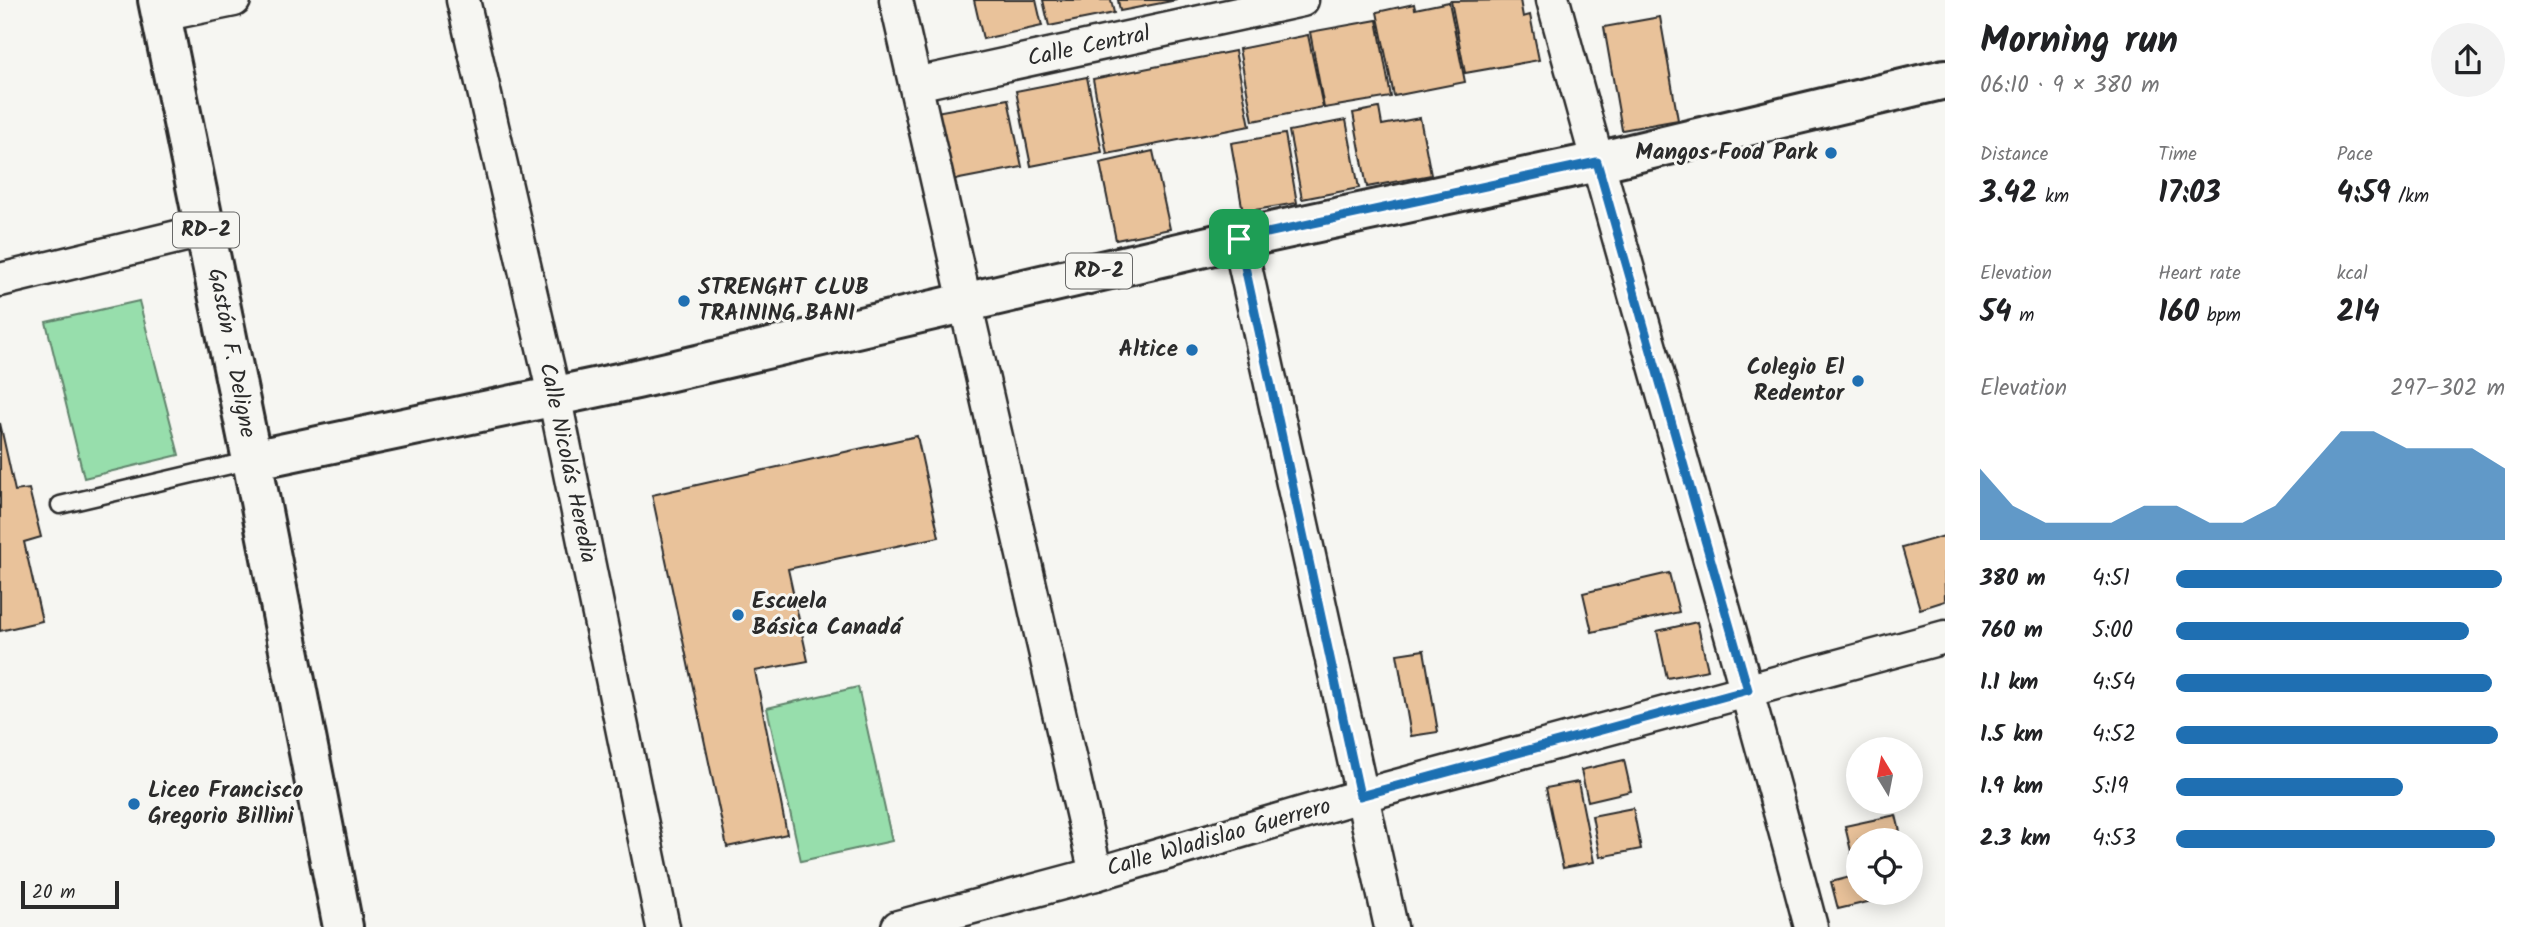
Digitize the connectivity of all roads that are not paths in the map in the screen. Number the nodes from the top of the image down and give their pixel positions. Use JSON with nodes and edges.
{"nodes":[{"id":1,"x":234,"y":0,"type":"edge"},
{"id":2,"x":463,"y":0,"type":"edge"},
{"id":3,"x":896,"y":0,"type":"edge"},
{"id":4,"x":1302,"y":0,"type":"edge"},
{"id":5,"x":1553,"y":0,"type":"edge"},
{"id":6,"x":159,"y":7,"type":"edge"},
{"id":7,"x":1945,"y":79,"type":"edge"},
{"id":8,"x":916,"y":84,"type":"junction"},
{"id":9,"x":1597,"y":162,"type":"junction"},
{"id":10,"x":206,"y":230,"type":"junction"},
{"id":11,"x":1239,"y":239,"type":"junction"},
{"id":12,"x":0,"y":280,"type":"edge"},
{"id":13,"x":966,"y":301,"type":"junction"},
{"id":14,"x":554,"y":396,"type":"junction"},
{"id":15,"x":252,"y":460,"type":"junction"},
{"id":16,"x":60,"y":505,"type":"dead end"},
{"id":17,"x":1945,"y":637,"type":"edge"},
{"id":18,"x":1748,"y":690,"type":"junction"},
{"id":19,"x":1360,"y":796,"type":"junction"},
{"id":20,"x":1096,"y":874,"type":"junction"},
{"id":21,"x":343,"y":927,"type":"edge"},
{"id":22,"x":663,"y":927,"type":"edge"},
{"id":23,"x":898,"y":927,"type":"edge"},
{"id":24,"x":1391,"y":927,"type":"edge"},
{"id":25,"x":1811,"y":927,"type":"edge"}],
"edges":[{"from":1,"to":6,"type":"street"},
{"from":2,"to":14,"type":"street","name":"Calle Nicolás Heredia"},
{"from":3,"to":8,"type":"street"},
{"from":4,"to":8,"type":"street","name":"Calle Central"},
{"from":5,"to":9,"type":"street"},
{"from":6,"to":10,"type":"main road","name":"Gastón F. Deligne","number":"RD-2"},
{"from":7,"to":9,"type":"main road","number":"RD-2"},
{"from":8,"to":13,"type":"street"},
{"from":9,"to":11,"type":"main road","number":"RD-2"},
{"from":9,"to":18,"type":"street"},
{"from":10,"to":12,"type":"street"},
{"from":10,"to":15,"type":"main road","name":"Gastón F. Deligne","number":"RD-2"},
{"from":11,"to":13,"type":"main road","number":"RD-2"},
{"from":11,"to":19,"type":"street"},
{"from":13,"to":14,"type":"main road","number":"RD-2"},
{"from":13,"to":20,"type":"street"},
{"from":14,"to":15,"type":"main road","number":"RD-2"},
{"from":14,"to":22,"type":"street","name":"Calle Nicolás Heredia"},
{"from":15,"to":16,"type":"lane"},
{"from":15,"to":21,"type":"main road","name":"Gastón F. Deligne"},
{"from":17,"to":18,"type":"street","name":"Calle Wladislao Guerrero"},
{"from":18,"to":19,"type":"street","name":"Calle Wladislao Guerrero"},
{"from":18,"to":25,"type":"street"},
{"from":19,"to":20,"type":"street","name":"Calle Wladislao Guerrero"},
{"from":19,"to":24,"type":"street"},
{"from":20,"to":23,"type":"street","name":"Calle Wladislao Guerrero"}]}
